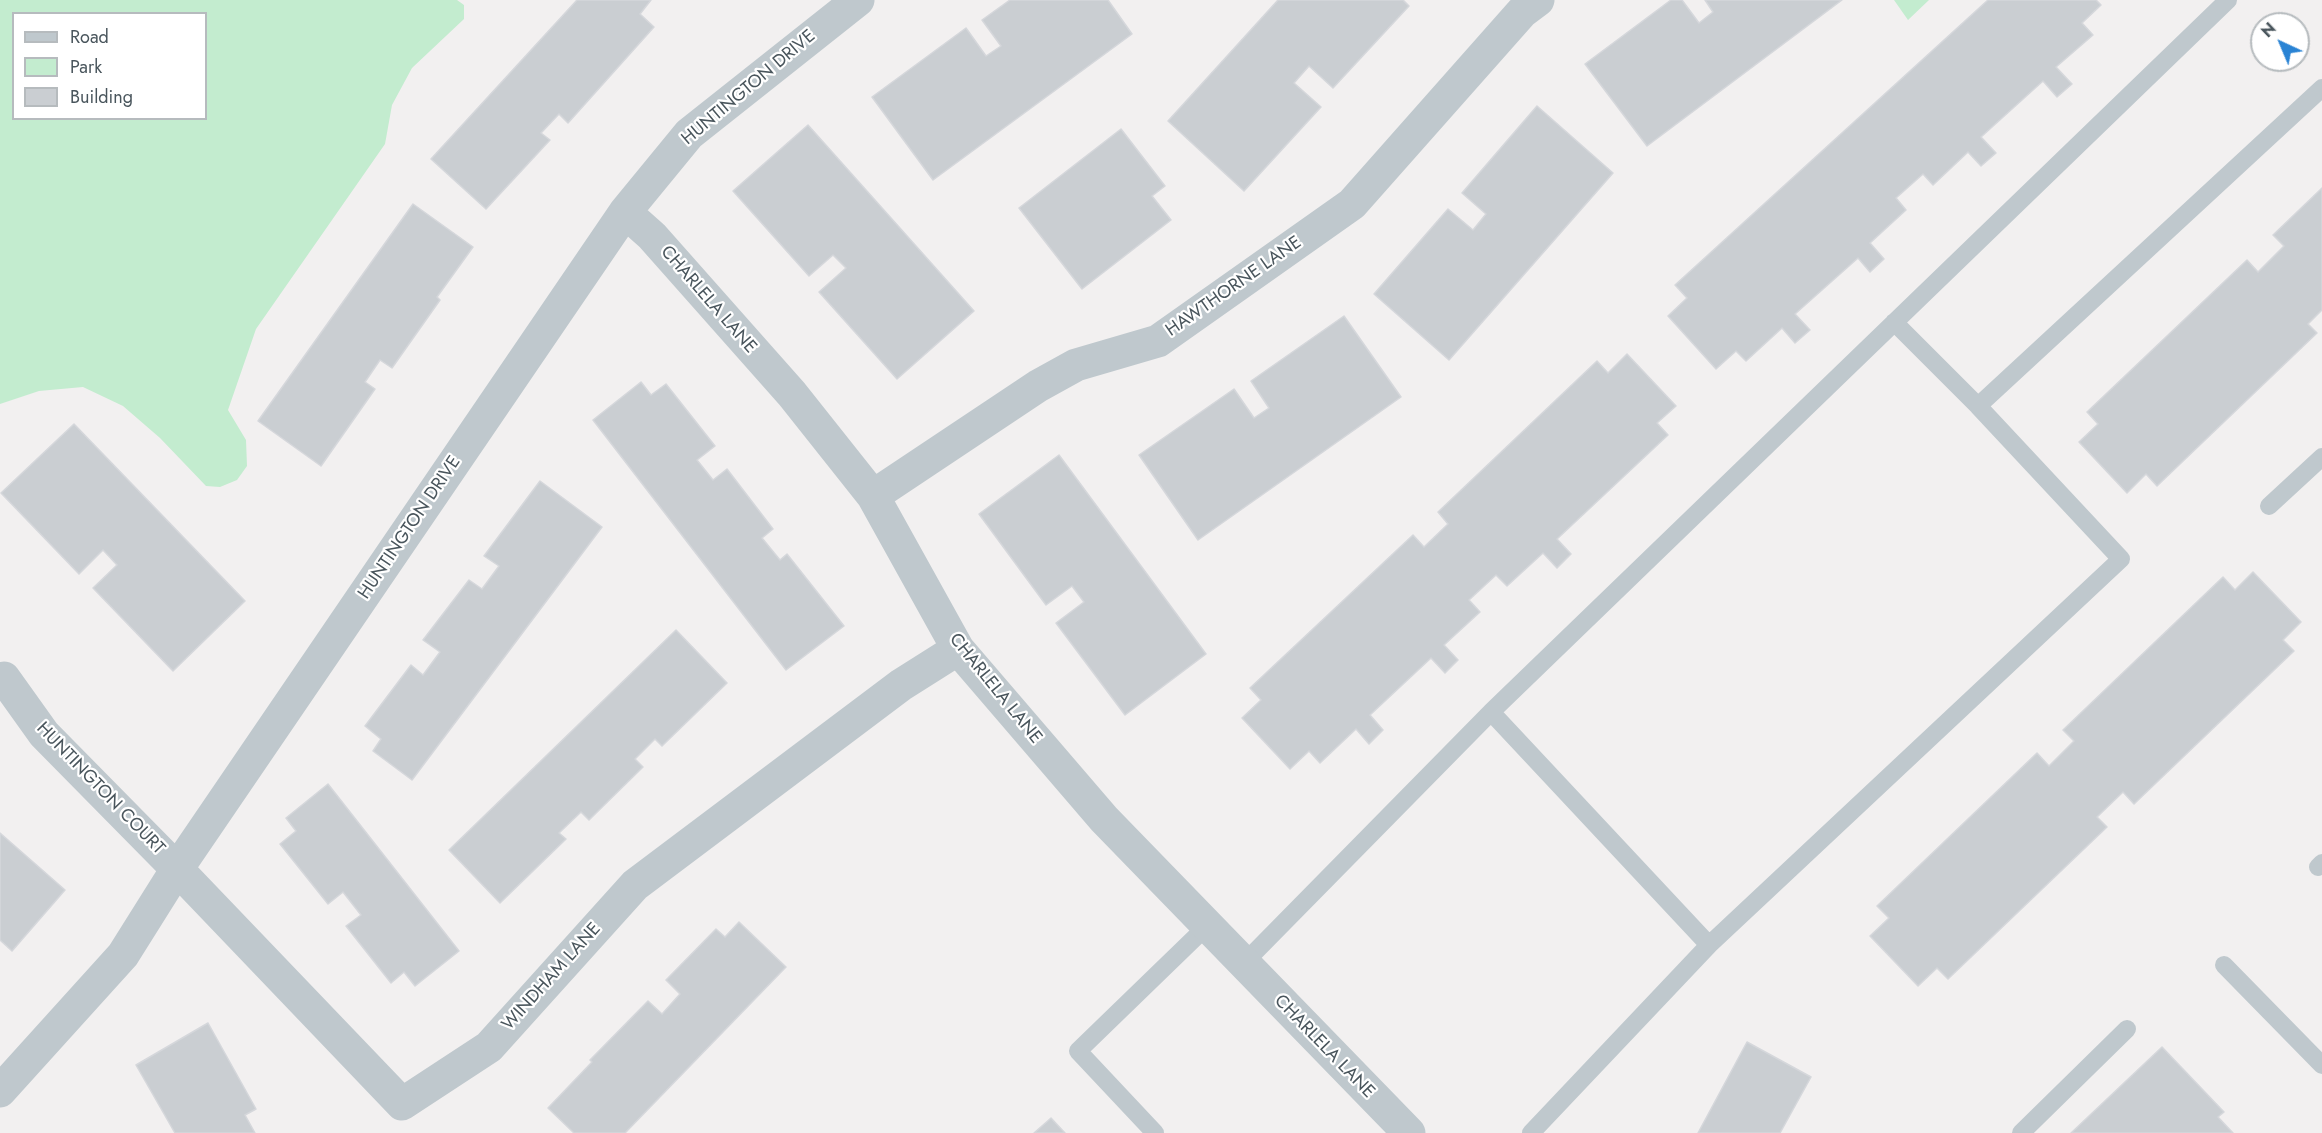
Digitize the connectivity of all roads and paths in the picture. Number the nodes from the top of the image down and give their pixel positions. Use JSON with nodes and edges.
{"nodes":[{"id":1,"x":858,"y":0,"type":"edge"},
{"id":2,"x":1538,"y":0,"type":"edge"},
{"id":3,"x":2228,"y":0,"type":"edge"},
{"id":4,"x":2322,"y":88,"type":"edge"},
{"id":5,"x":625,"y":212,"type":"junction"},
{"id":6,"x":1894,"y":322,"type":"junction"},
{"id":7,"x":1978,"y":406,"type":"junction"},
{"id":8,"x":2322,"y":457,"type":"edge"},
{"id":9,"x":873,"y":496,"type":"junction"},
{"id":10,"x":2269,"y":506,"type":"dead end"},
{"id":11,"x":958,"y":648,"type":"junction"},
{"id":12,"x":4,"y":678,"type":"dead end"},
{"id":13,"x":1491,"y":712,"type":"junction"},
{"id":14,"x":177,"y":869,"type":"junction"},
{"id":15,"x":1207,"y":926,"type":"junction"},
{"id":16,"x":1709,"y":945,"type":"junction"},
{"id":17,"x":1243,"y":964,"type":"junction"},
{"id":18,"x":2224,"y":965,"type":"dead end"},
{"id":19,"x":2127,"y":1029,"type":"dead end"},
{"id":20,"x":2322,"y":1065,"type":"edge"},
{"id":21,"x":0,"y":1091,"type":"edge"},
{"id":22,"x":1155,"y":1133,"type":"edge"},
{"id":23,"x":1409,"y":1133,"type":"edge"},
{"id":24,"x":1531,"y":1133,"type":"edge"},
{"id":25,"x":2021,"y":1133,"type":"edge"}],
"edges":[{"from":1,"to":5,"type":"street","name":"HUNTINGTON DRIVE"},
{"from":2,"to":9,"type":"street","name":"HAWTHORNE LANE"},
{"from":3,"to":6,"type":"lane"},
{"from":4,"to":7,"type":"lane"},
{"from":5,"to":9,"type":"street","name":"CHARLELA LANE"},
{"from":5,"to":14,"type":"street","name":"HUNTINGTON DRIVE"},
{"from":6,"to":7,"type":"lane"},
{"from":6,"to":13,"type":"lane"},
{"from":7,"to":16,"type":"lane"},
{"from":8,"to":10,"type":"lane"},
{"from":9,"to":11,"type":"street","name":"CHARLELA LANE"},
{"from":11,"to":14,"type":"street","name":"WINDHAM LANE"},
{"from":11,"to":15,"type":"street","name":"CHARLELA LANE"},
{"from":12,"to":14,"type":"street","name":"HUNTINGTON COURT"},
{"from":13,"to":16,"type":"lane"},
{"from":13,"to":17,"type":"lane"},
{"from":14,"to":21,"type":"street","name":"HUNTINGTON DRIVE"},
{"from":15,"to":17,"type":"street","name":"CHARLELA LANE"},
{"from":15,"to":22,"type":"lane"},
{"from":16,"to":24,"type":"lane"},
{"from":17,"to":23,"type":"street","name":"CHARLELA LANE"},
{"from":18,"to":20,"type":"lane"},
{"from":19,"to":25,"type":"lane"}]}
